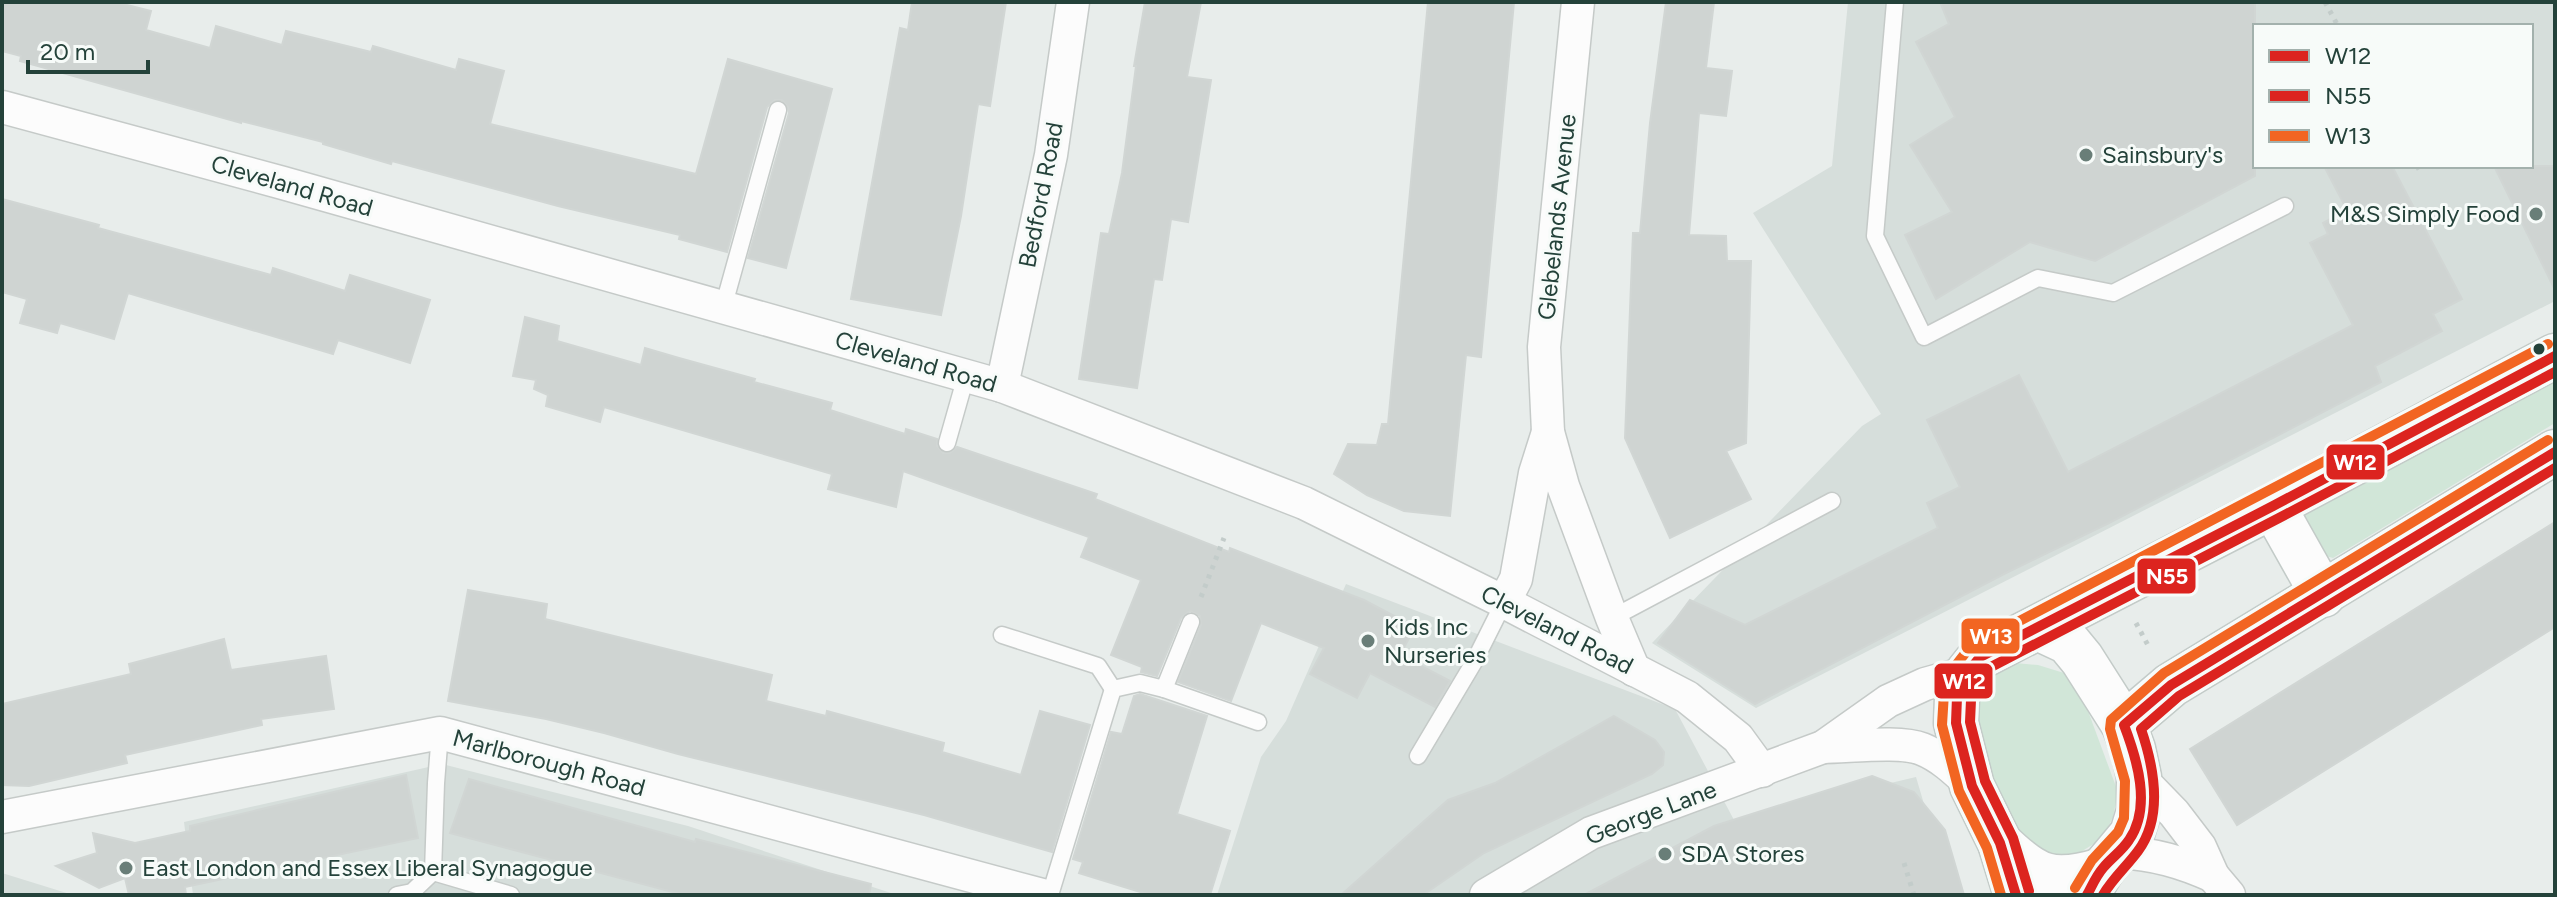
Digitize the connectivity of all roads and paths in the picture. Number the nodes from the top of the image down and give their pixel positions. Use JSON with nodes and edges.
{"nodes":[{"id":1,"x":1073,"y":2,"type":"edge"},
{"id":2,"x":1578,"y":2,"type":"edge"},
{"id":3,"x":1895,"y":2,"type":"edge"},
{"id":4,"x":2325,"y":2,"type":"edge"},
{"id":5,"x":2337,"y":24,"type":"edge"},
{"id":6,"x":2,"y":107,"type":"edge"},
{"id":7,"x":778,"y":110,"type":"dead end"},
{"id":8,"x":2285,"y":206,"type":"dead end"},
{"id":9,"x":723,"y":308,"type":"junction"},
{"id":10,"x":2555,"y":356,"type":"edge"},
{"id":11,"x":966,"y":376,"type":"junction"},
{"id":12,"x":1002,"y":386,"type":"junction"},
{"id":13,"x":1548,"y":432,"type":"junction"},
{"id":14,"x":947,"y":443,"type":"dead end"},
{"id":15,"x":2555,"y":452,"type":"edge"},
{"id":16,"x":1832,"y":501,"type":"dead end"},
{"id":17,"x":2273,"y":506,"type":"junction"},
{"id":18,"x":1224,"y":538,"type":"dead end"},
{"id":19,"x":2323,"y":595,"type":"junction"},
{"id":20,"x":1504,"y":602,"type":"junction"},
{"id":21,"x":2133,"y":617,"type":"dead end"},
{"id":22,"x":1612,"y":618,"type":"junction"},
{"id":23,"x":1191,"y":622,"type":"joint"},
{"id":24,"x":2038,"y":628,"type":"junction"},
{"id":25,"x":1002,"y":635,"type":"dead end"},
{"id":26,"x":2154,"y":655,"type":"dead end"},
{"id":27,"x":1634,"y":670,"type":"junction"},
{"id":28,"x":1968,"y":672,"type":"junction"},
{"id":29,"x":1113,"y":689,"type":"junction"},
{"id":30,"x":1164,"y":689,"type":"junction"},
{"id":31,"x":1258,"y":722,"type":"dead end"},
{"id":32,"x":2124,"y":725,"type":"junction"},
{"id":33,"x":440,"y":733,"type":"junction"},
{"id":34,"x":1823,"y":747,"type":"junction"},
{"id":35,"x":1418,"y":756,"type":"dead end"},
{"id":36,"x":1762,"y":771,"type":"junction"},
{"id":37,"x":2139,"y":777,"type":"junction"},
{"id":38,"x":1972,"y":786,"type":"junction"},
{"id":39,"x":2,"y":817,"type":"edge"},
{"id":40,"x":2000,"y":843,"type":"junction"},
{"id":41,"x":1904,"y":863,"type":"dead end"},
{"id":42,"x":433,"y":872,"type":"junction"},
{"id":43,"x":2103,"y":872,"type":"edge"},
{"id":44,"x":2221,"y":886,"type":"edge"},
{"id":45,"x":397,"y":895,"type":"edge"},
{"id":46,"x":511,"y":895,"type":"edge"},
{"id":47,"x":1042,"y":895,"type":"edge"},
{"id":48,"x":1050,"y":895,"type":"edge"},
{"id":49,"x":1486,"y":895,"type":"edge"},
{"id":50,"x":1914,"y":895,"type":"edge"},
{"id":51,"x":2016,"y":895,"type":"edge"}],
"edges":[{"from":1,"to":12,"type":"street","name":"Bedford Road"},
{"from":2,"to":13,"type":"street","name":"Glebelands Avenue"},
{"from":3,"to":8,"type":"lane"},
{"from":4,"to":5,"type":"path"},
{"from":6,"to":9,"type":"street","name":"Cleveland Road"},
{"from":7,"to":9,"type":"lane"},
{"from":9,"to":11,"type":"street","name":"Cleveland Road"},
{"from":10,"to":17,"type":"main road"},
{"from":11,"to":12,"type":"street","name":"Cleveland Road"},
{"from":11,"to":14,"type":"lane"},
{"from":12,"to":20,"type":"street","name":"Cleveland Road"},
{"from":13,"to":20,"type":"street","name":"Glebelands Avenue"},
{"from":13,"to":22,"type":"street","name":"Glebelands Avenue"},
{"from":15,"to":19,"type":"main road"},
{"from":16,"to":22,"type":"lane"},
{"from":17,"to":19,"type":"main road"},
{"from":17,"to":24,"type":"main road"},
{"from":18,"to":23,"type":"path"},
{"from":19,"to":32,"type":"main road"},
{"from":20,"to":27,"type":"street","name":"Cleveland Road"},
{"from":20,"to":35,"type":"lane"},
{"from":21,"to":26,"type":"path"},
{"from":22,"to":27,"type":"street","name":"Glebelands Avenue"},
{"from":23,"to":30,"type":"lane"},
{"from":24,"to":28,"type":"main road"},
{"from":24,"to":32,"type":"main road"},
{"from":25,"to":29,"type":"lane"},
{"from":27,"to":36,"type":"street","name":"Cleveland Road"},
{"from":28,"to":34,"type":"street","name":"George Lane"},
{"from":28,"to":38,"type":"main road"},
{"from":29,"to":30,"type":"lane"},
{"from":29,"to":48,"type":"lane"},
{"from":30,"to":31,"type":"lane"},
{"from":32,"to":37,"type":"main road"},
{"from":33,"to":39,"type":"street","name":"Marlborough Road"},
{"from":33,"to":42,"type":"lane"},
{"from":33,"to":47,"type":"street","name":"Marlborough Road"},
{"from":34,"to":36,"type":"street","name":"George Lane"},
{"from":34,"to":38,"type":"street","name":"George Lane"},
{"from":36,"to":49,"type":"street","name":"George Lane"},
{"from":37,"to":43,"type":"main road"},
{"from":37,"to":44,"type":"street"},
{"from":38,"to":40,"type":"main road"},
{"from":40,"to":43,"type":"main road"},
{"from":40,"to":51,"type":"main road"},
{"from":41,"to":50,"type":"path"},
{"from":42,"to":45,"type":"lane"},
{"from":42,"to":46,"type":"lane"},
{"from":43,"to":44,"type":"street"}]}
